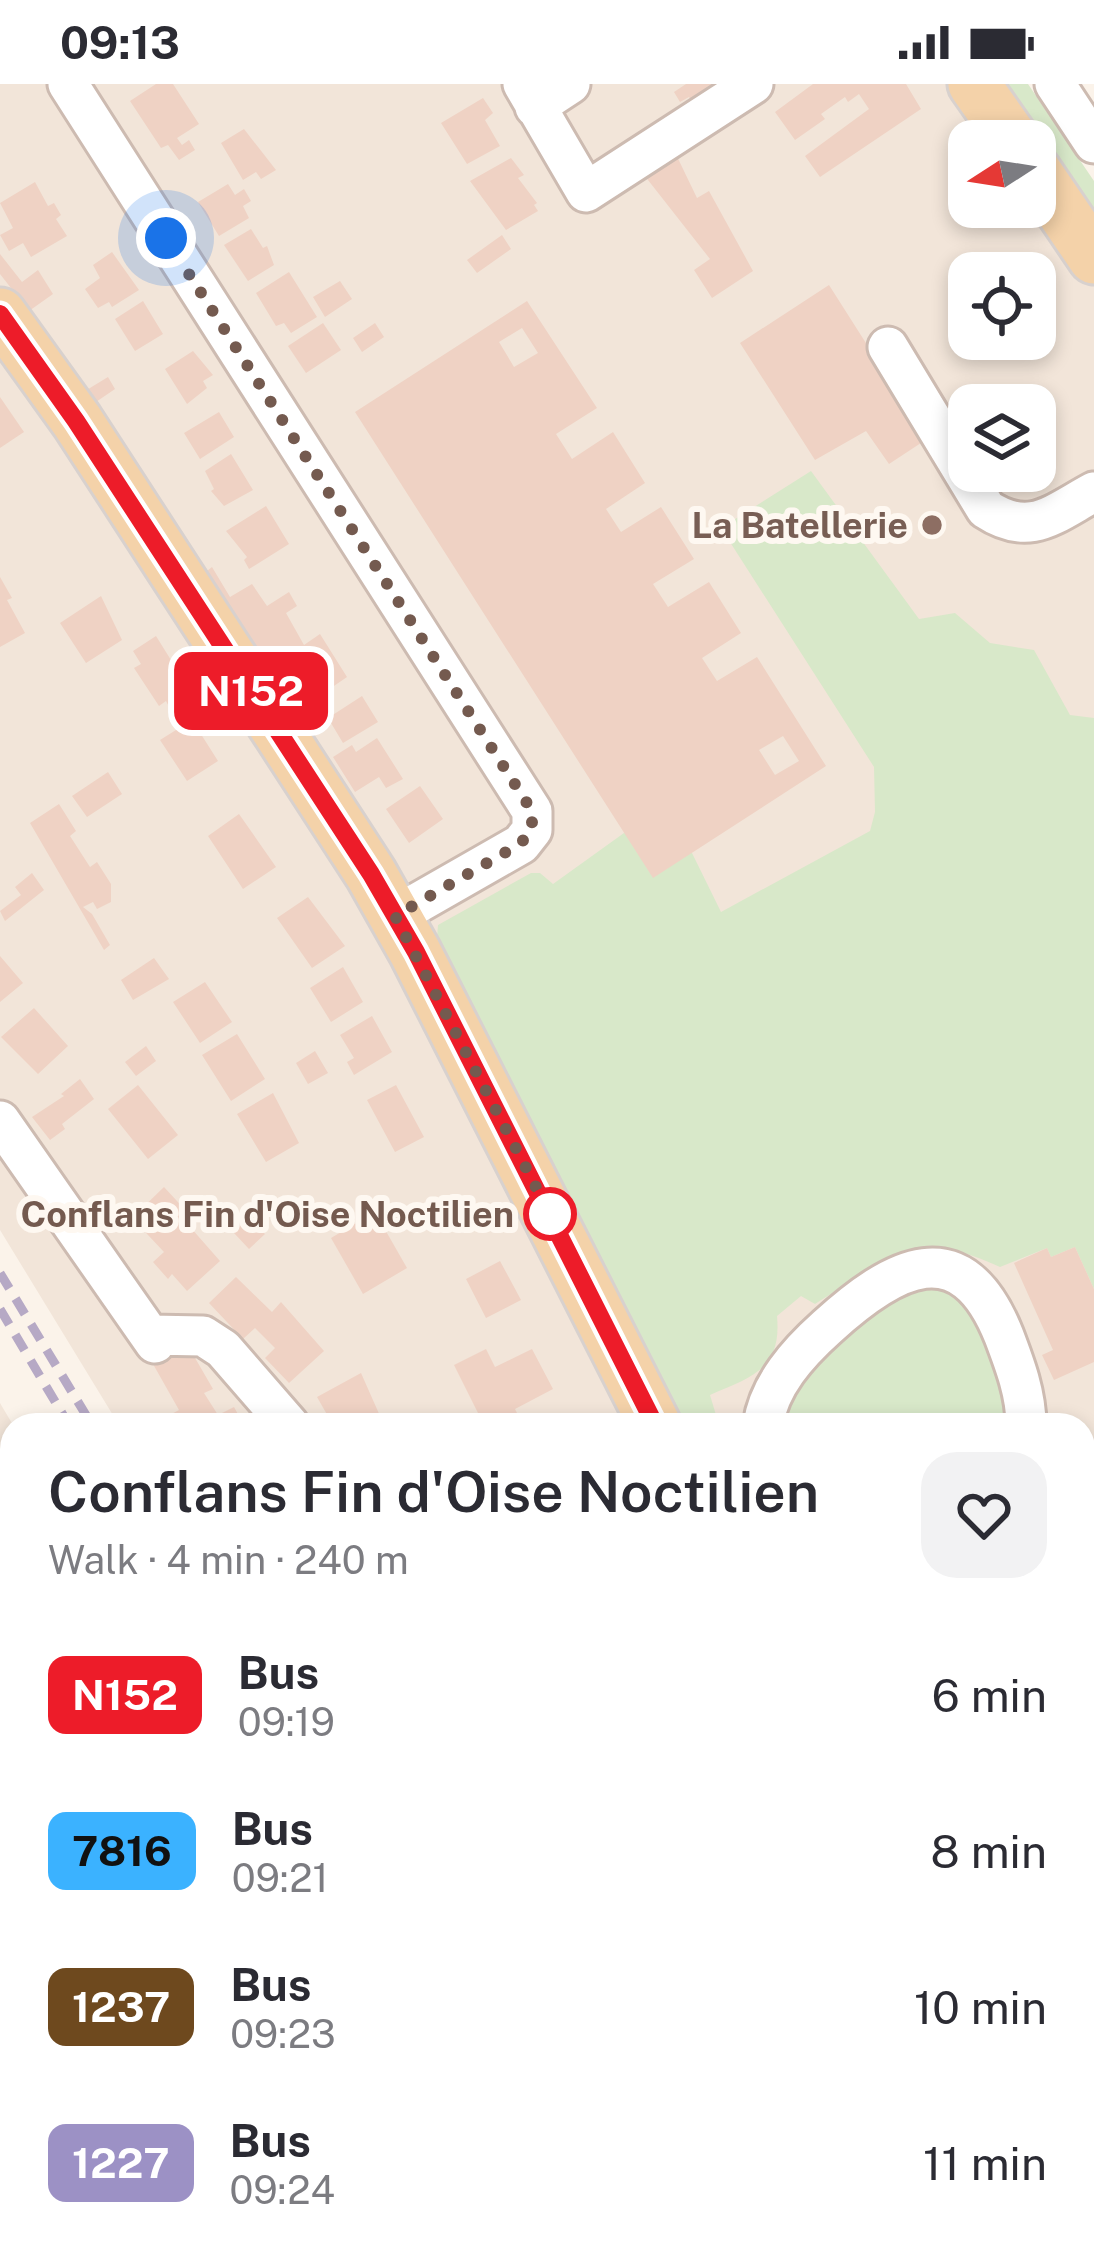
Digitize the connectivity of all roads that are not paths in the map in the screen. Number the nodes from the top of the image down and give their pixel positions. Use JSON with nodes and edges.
{"nodes":[{"id":1,"x":68,"y":84,"type":"edge"},
{"id":2,"x":570,"y":84,"type":"edge"},
{"id":3,"x":753,"y":84,"type":"edge"},
{"id":4,"x":974,"y":84,"type":"edge"},
{"id":5,"x":1055,"y":84,"type":"edge"},
{"id":6,"x":529,"y":95,"type":"edge"},
{"id":7,"x":999,"y":120,"type":"edge"},
{"id":8,"x":1094,"y":143,"type":"edge"},
{"id":9,"x":1056,"y":202,"type":"edge"},
{"id":10,"x":1094,"y":259,"type":"edge"},
{"id":11,"x":0,"y":314,"type":"edge"},
{"id":12,"x":889,"y":346,"type":"dead end"},
{"id":13,"x":1094,"y":492,"type":"edge"},
{"id":14,"x":395,"y":916,"type":"junction"},
{"id":15,"x":0,"y":1121,"type":"edge"},
{"id":16,"x":641,"y":1412,"type":"edge"},
{"id":17,"x":279,"y":1413,"type":"edge"},
{"id":18,"x":767,"y":1413,"type":"edge"},
{"id":19,"x":1025,"y":1413,"type":"edge"}],
"edges":[{"from":1,"to":14,"type":"street"},
{"from":2,"to":6,"type":"street"},
{"from":3,"to":6,"type":"street"},
{"from":4,"to":7,"type":"main road"},
{"from":5,"to":8,"type":"street"},
{"from":9,"to":10,"type":"main road"},
{"from":11,"to":14,"type":"main road"},
{"from":12,"to":13,"type":"street"},
{"from":14,"to":16,"type":"main road"},
{"from":15,"to":17,"type":"street"},
{"from":18,"to":19,"type":"street"}]}
